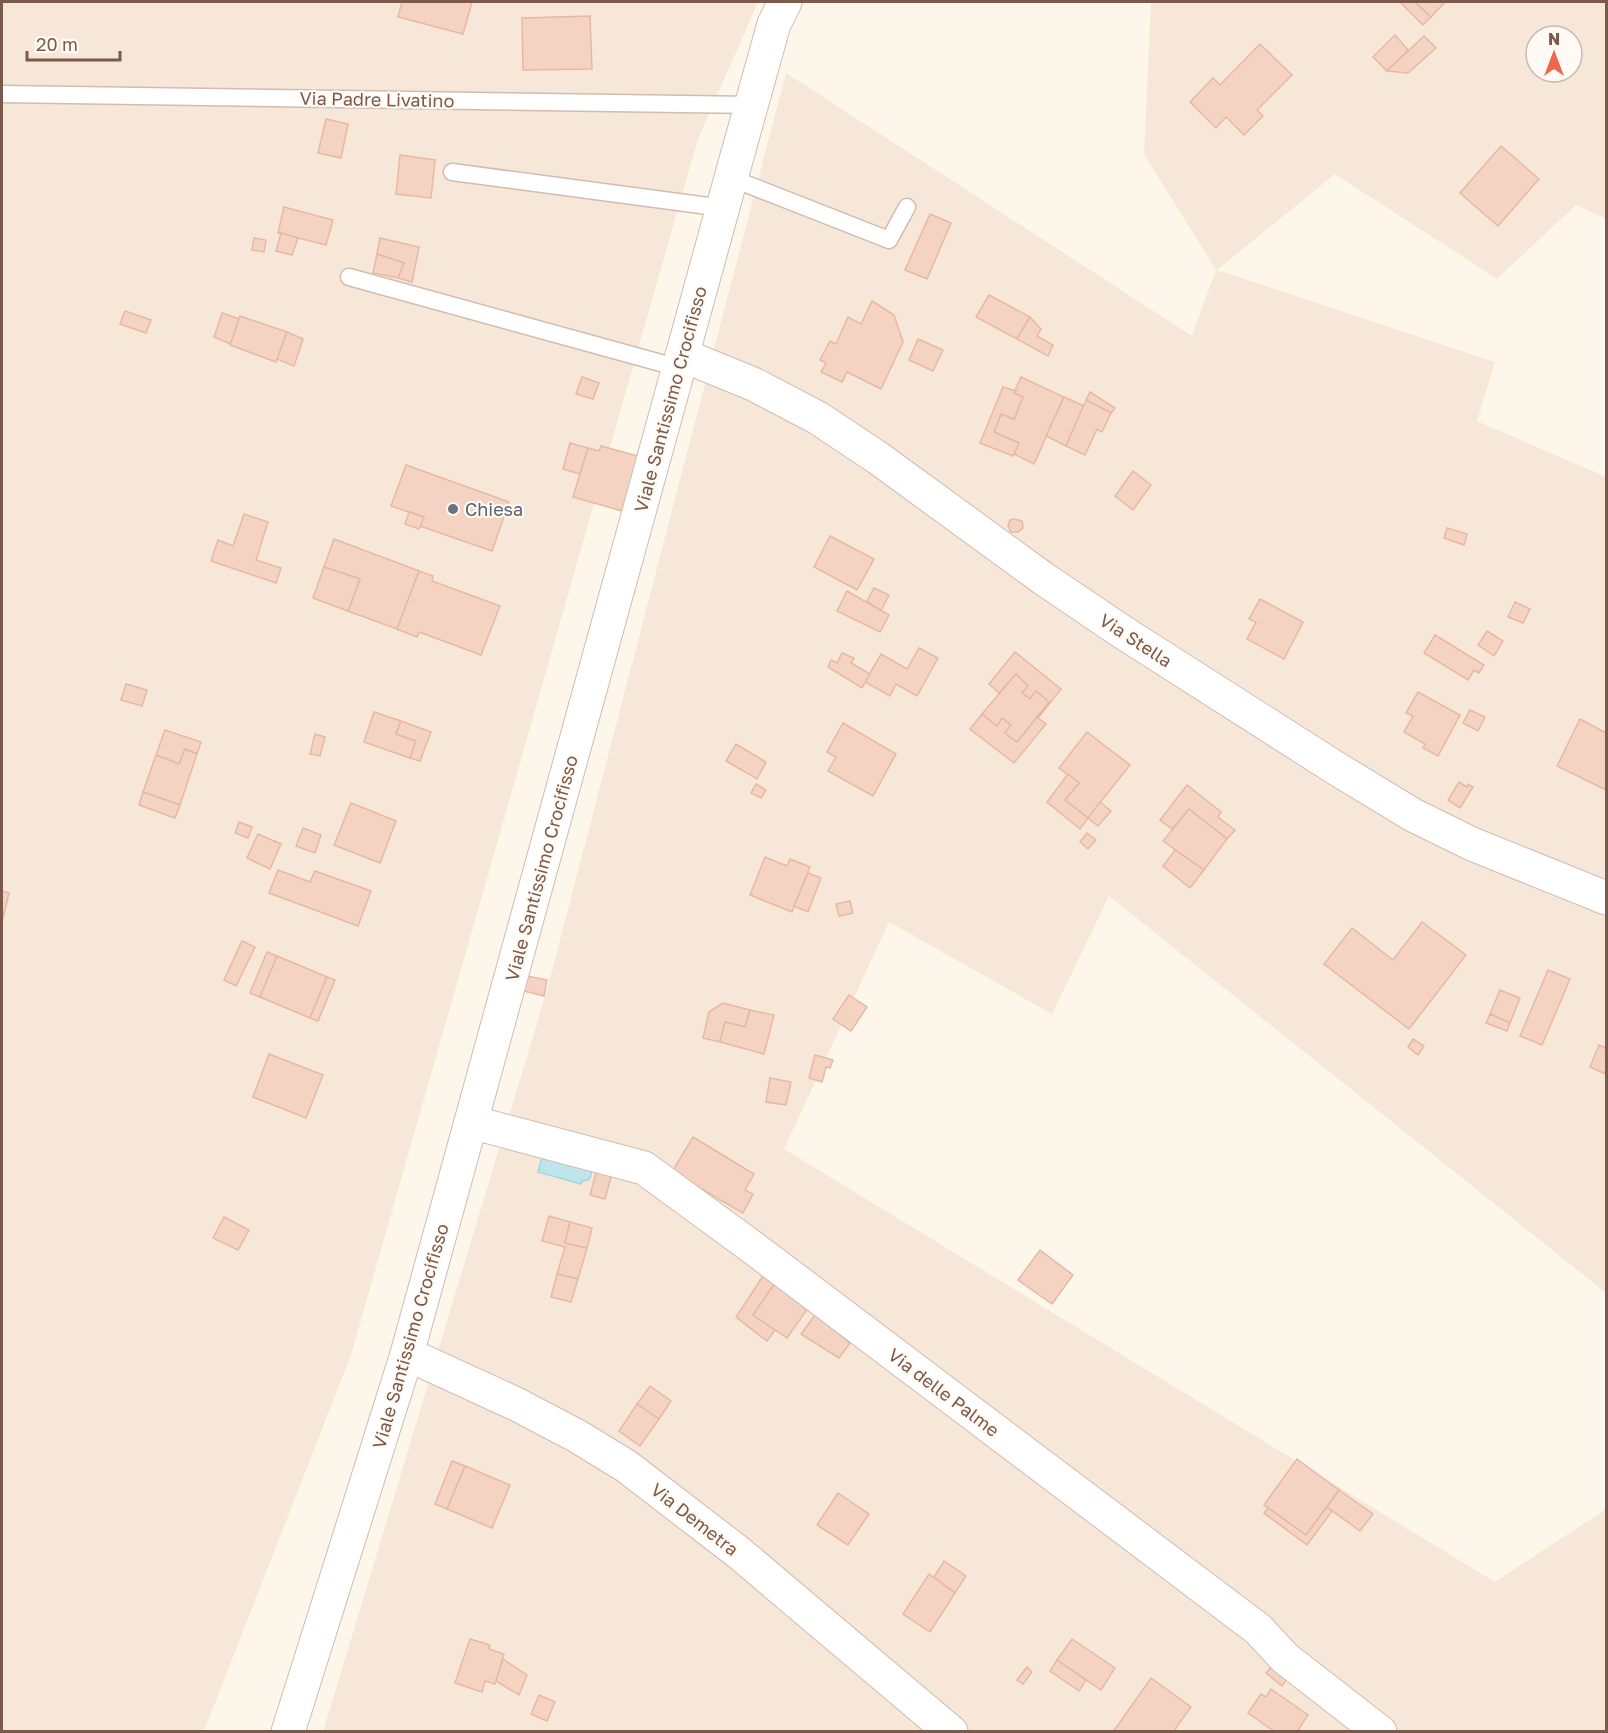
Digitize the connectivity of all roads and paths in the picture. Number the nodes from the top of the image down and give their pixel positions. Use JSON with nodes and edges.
{"nodes":[{"id":1,"x":785,"y":2,"type":"edge"},
{"id":2,"x":2,"y":94,"type":"edge"},
{"id":3,"x":752,"y":105,"type":"junction"},
{"id":4,"x":452,"y":172,"type":"dead end"},
{"id":5,"x":727,"y":193,"type":"junction"},
{"id":6,"x":907,"y":207,"type":"dead end"},
{"id":7,"x":349,"y":278,"type":"dead end"},
{"id":8,"x":680,"y":362,"type":"junction"},
{"id":9,"x":1606,"y":898,"type":"edge"},
{"id":10,"x":471,"y":1122,"type":"junction"},
{"id":11,"x":407,"y":1354,"type":"junction"},
{"id":12,"x":288,"y":1731,"type":"edge"},
{"id":13,"x":951,"y":1731,"type":"edge"},
{"id":14,"x":1380,"y":1731,"type":"edge"}],
"edges":[{"from":1,"to":3,"type":"street","name":"Viale Santissimo Crocifisso"},
{"from":2,"to":3,"type":"lane","name":"Via Padre Livatino"},
{"from":3,"to":5,"type":"street","name":"Viale Santissimo Crocifisso"},
{"from":4,"to":5,"type":"lane"},
{"from":5,"to":6,"type":"lane"},
{"from":5,"to":8,"type":"street","name":"Viale Santissimo Crocifisso"},
{"from":7,"to":8,"type":"lane"},
{"from":8,"to":9,"type":"street","name":"Via Stella"},
{"from":8,"to":10,"type":"street","name":"Viale Santissimo Crocifisso"},
{"from":10,"to":11,"type":"street","name":"Viale Santissimo Crocifisso"},
{"from":10,"to":14,"type":"street","name":"Via delle Palme"},
{"from":11,"to":12,"type":"street","name":"Viale Santissimo Crocifisso"},
{"from":11,"to":13,"type":"street","name":"Via Demetra"}]}
